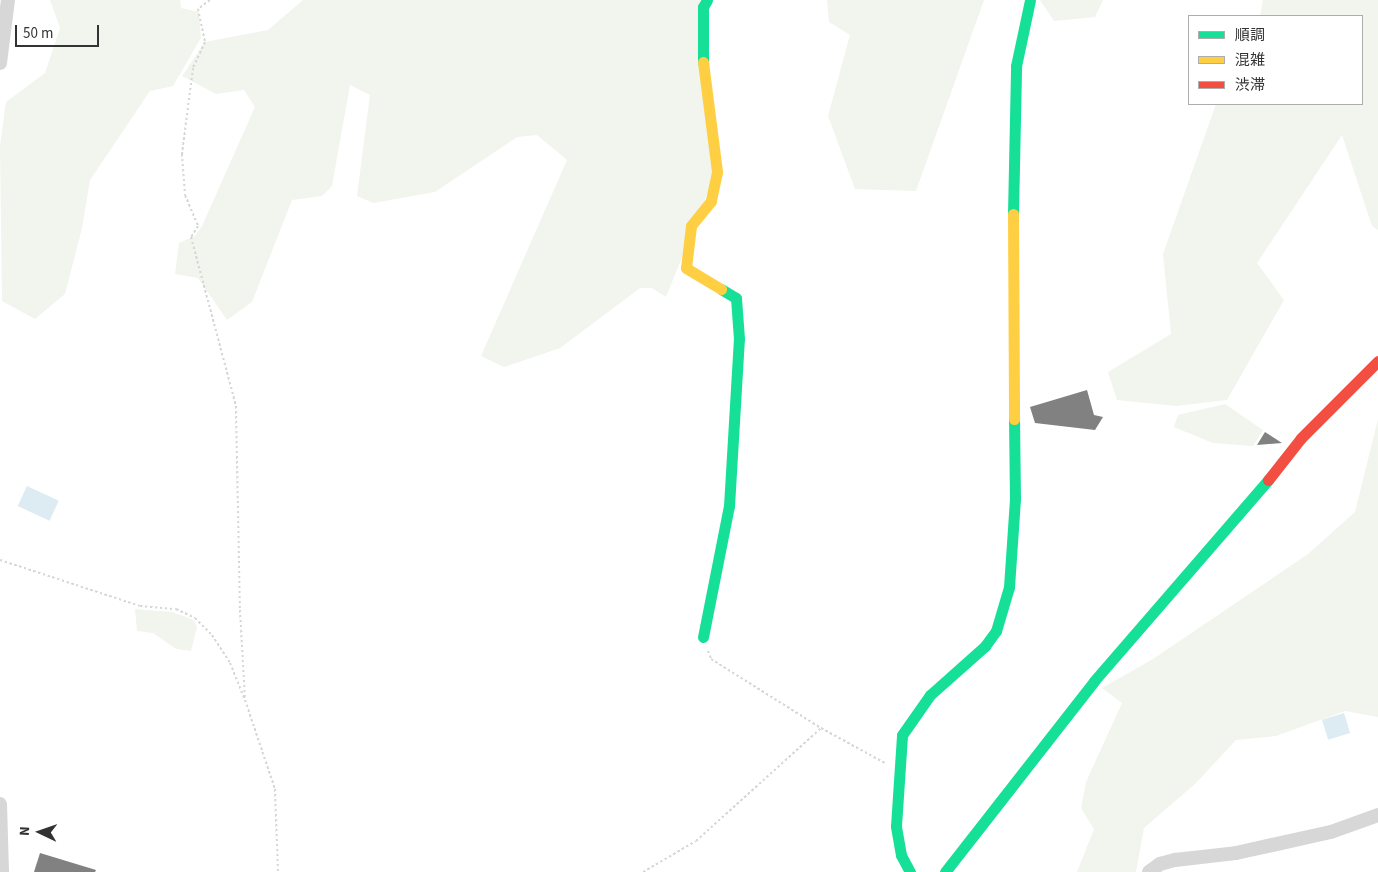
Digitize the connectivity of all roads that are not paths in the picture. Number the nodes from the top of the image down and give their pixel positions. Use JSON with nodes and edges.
{"nodes":[{"id":1,"x":8,"y":0,"type":"edge"},
{"id":2,"x":707,"y":0,"type":"edge"},
{"id":3,"x":1030,"y":0,"type":"edge"},
{"id":4,"x":0,"y":63,"type":"edge"},
{"id":5,"x":1378,"y":361,"type":"edge"},
{"id":6,"x":703,"y":636,"type":"road end"},
{"id":7,"x":0,"y":804,"type":"edge"},
{"id":8,"x":1378,"y":815,"type":"edge"},
{"id":9,"x":2,"y":872,"type":"edge"},
{"id":10,"x":910,"y":872,"type":"edge"},
{"id":11,"x":944,"y":872,"type":"edge"},
{"id":12,"x":1149,"y":872,"type":"edge"}],
"edges":[{"from":1,"to":4,"type":"street"},
{"from":2,"to":6,"type":"street"},
{"from":3,"to":10,"type":"street"},
{"from":5,"to":11,"type":"street"},
{"from":7,"to":9,"type":"street"},
{"from":8,"to":12,"type":"street"}]}
